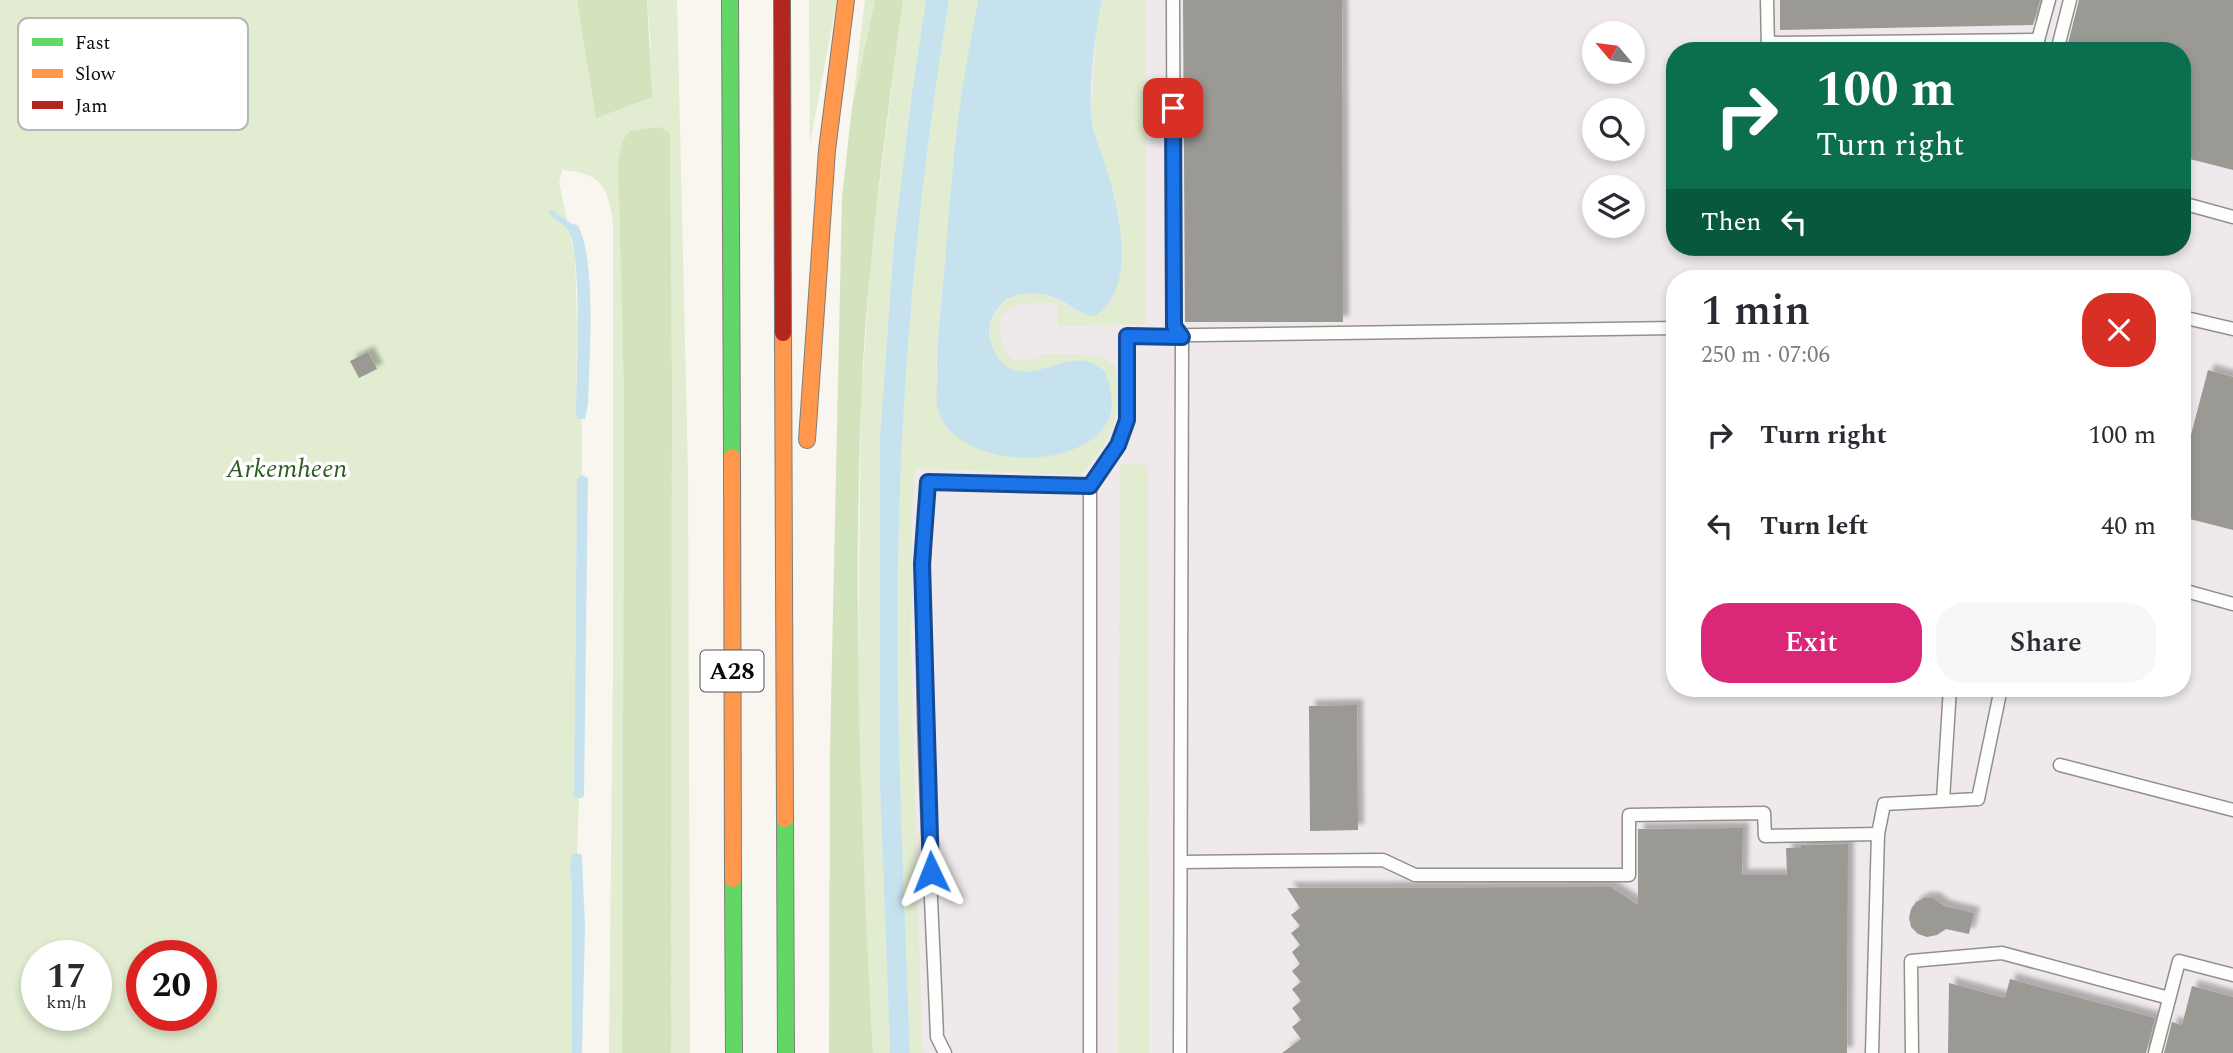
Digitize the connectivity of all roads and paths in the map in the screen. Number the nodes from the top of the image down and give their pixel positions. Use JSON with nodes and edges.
{"nodes":[{"id":1,"x":730,"y":0,"type":"edge"},
{"id":2,"x":782,"y":0,"type":"edge"},
{"id":3,"x":846,"y":0,"type":"edge"},
{"id":4,"x":1173,"y":0,"type":"edge"},
{"id":5,"x":1767,"y":0,"type":"edge"},
{"id":6,"x":2049,"y":0,"type":"edge"},
{"id":7,"x":2070,"y":0,"type":"edge"},
{"id":8,"x":1768,"y":42,"type":"edge"},
{"id":9,"x":2038,"y":42,"type":"edge"},
{"id":10,"x":2059,"y":42,"type":"edge"},
{"id":11,"x":715,"y":110,"type":"dead end"},
{"id":12,"x":2191,"y":205,"type":"edge"},
{"id":13,"x":2233,"y":217,"type":"edge"},
{"id":14,"x":731,"y":289,"type":"junction"},
{"id":15,"x":2191,"y":319,"type":"edge"},
{"id":16,"x":1666,"y":328,"type":"edge"},
{"id":17,"x":2233,"y":329,"type":"edge"},
{"id":18,"x":1182,"y":337,"type":"junction"},
{"id":19,"x":806,"y":462,"type":"dead end"},
{"id":20,"x":1090,"y":486,"type":"junction"},
{"id":21,"x":800,"y":531,"type":"dead end"},
{"id":22,"x":2191,"y":592,"type":"edge"},
{"id":23,"x":2233,"y":604,"type":"edge"},
{"id":24,"x":1949,"y":697,"type":"edge"},
{"id":25,"x":1999,"y":697,"type":"edge"},
{"id":26,"x":785,"y":738,"type":"junction"},
{"id":27,"x":2060,"y":765,"type":"dead end"},
{"id":28,"x":1943,"y":800,"type":"junction"},
{"id":29,"x":2233,"y":810,"type":"edge"},
{"id":30,"x":1878,"y":834,"type":"junction"},
{"id":31,"x":1181,"y":862,"type":"junction"},
{"id":32,"x":2233,"y":975,"type":"edge"},
{"id":33,"x":2169,"y":999,"type":"junction"},
{"id":34,"x":734,"y":1053,"type":"edge"},
{"id":35,"x":786,"y":1053,"type":"edge"},
{"id":36,"x":945,"y":1053,"type":"edge"},
{"id":37,"x":1090,"y":1053,"type":"edge"},
{"id":38,"x":1180,"y":1053,"type":"edge"},
{"id":39,"x":1872,"y":1053,"type":"edge"},
{"id":40,"x":1912,"y":1053,"type":"edge"},
{"id":41,"x":2155,"y":1053,"type":"edge"}],
"edges":[{"from":1,"to":14,"type":"highway","number":"A28"},
{"from":2,"to":26,"type":"highway","number":"A28"},
{"from":3,"to":19,"type":"highway"},
{"from":4,"to":18,"type":"lane"},
{"from":5,"to":8,"type":"lane"},
{"from":6,"to":9,"type":"lane"},
{"from":7,"to":10,"type":"lane"},
{"from":11,"to":14,"type":"highway","number":"A28"},
{"from":12,"to":13,"type":"lane"},
{"from":14,"to":34,"type":"highway","number":"A28"},
{"from":15,"to":17,"type":"lane"},
{"from":16,"to":18,"type":"lane"},
{"from":18,"to":20,"type":"lane"},
{"from":18,"to":31,"type":"lane"},
{"from":20,"to":36,"type":"lane"},
{"from":20,"to":37,"type":"lane"},
{"from":21,"to":26,"type":"highway","number":"A28"},
{"from":22,"to":23,"type":"lane"},
{"from":24,"to":28,"type":"lane"},
{"from":25,"to":28,"type":"lane"},
{"from":26,"to":35,"type":"highway","number":"A28"},
{"from":27,"to":29,"type":"lane"},
{"from":28,"to":30,"type":"lane"},
{"from":30,"to":31,"type":"lane"},
{"from":30,"to":39,"type":"lane"},
{"from":31,"to":38,"type":"lane"},
{"from":32,"to":33,"type":"lane"},
{"from":33,"to":40,"type":"lane"},
{"from":33,"to":41,"type":"lane"}]}
